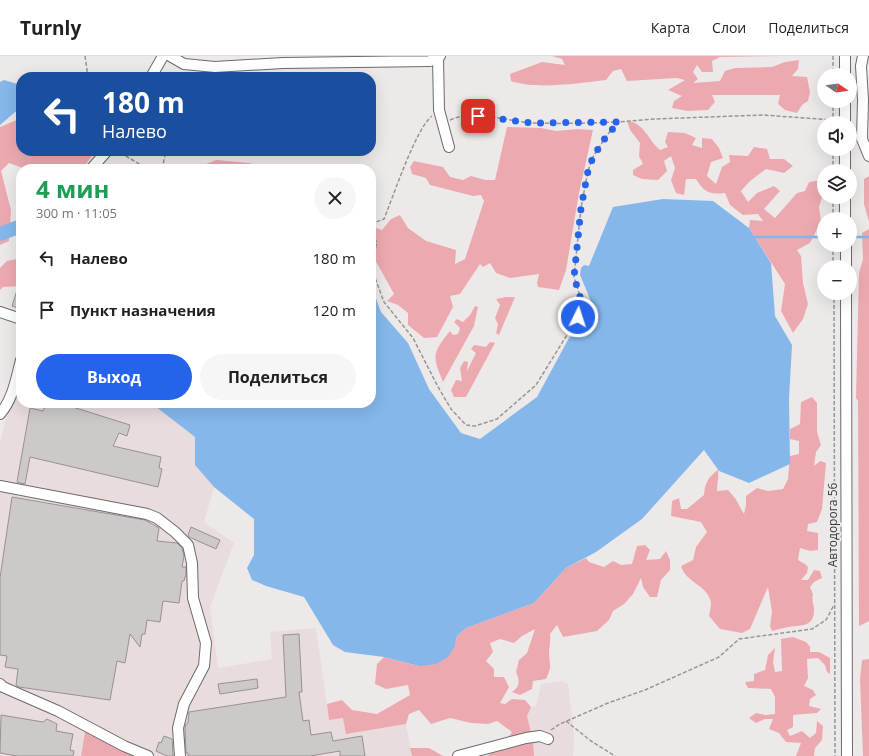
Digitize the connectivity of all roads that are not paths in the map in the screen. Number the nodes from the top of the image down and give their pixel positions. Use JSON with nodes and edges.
{"nodes":[{"id":1,"x":163,"y":56,"type":"edge"},
{"id":2,"x":170,"y":56,"type":"edge"},
{"id":3,"x":845,"y":56,"type":"edge"},
{"id":4,"x":863,"y":56,"type":"edge"},
{"id":5,"x":439,"y":57,"type":"edge"},
{"id":6,"x":845,"y":68,"type":"edge"},
{"id":7,"x":154,"y":72,"type":"edge"},
{"id":8,"x":449,"y":147,"type":"dead end"},
{"id":9,"x":102,"y":156,"type":"edge"},
{"id":10,"x":869,"y":156,"type":"edge"},
{"id":11,"x":95,"y":164,"type":"edge"},
{"id":12,"x":846,"y":300,"type":"edge"},
{"id":13,"x":0,"y":312,"type":"edge"},
{"id":14,"x":16,"y":317,"type":"edge"},
{"id":15,"x":16,"y":380,"type":"edge"},
{"id":16,"x":2,"y":409,"type":"edge"},
{"id":17,"x":0,"y":486,"type":"edge"},
{"id":18,"x":0,"y":684,"type":"edge"},
{"id":19,"x":544,"y":738,"type":"road end"},
{"id":20,"x":148,"y":756,"type":"edge"},
{"id":21,"x":180,"y":756,"type":"edge"},
{"id":22,"x":458,"y":756,"type":"edge"},
{"id":23,"x":847,"y":756,"type":"edge"}],
"edges":[{"from":1,"to":7,"type":"street"},
{"from":2,"to":5,"type":"street"},
{"from":3,"to":6,"type":"street"},
{"from":4,"to":10,"type":"street"},
{"from":5,"to":8,"type":"street"},
{"from":9,"to":11,"type":"street"},
{"from":12,"to":23,"type":"street","name":"Автодорога 56"},
{"from":13,"to":14,"type":"street"},
{"from":15,"to":16,"type":"street"},
{"from":17,"to":21,"type":"street"},
{"from":18,"to":20,"type":"street"},
{"from":19,"to":22,"type":"street"}]}
